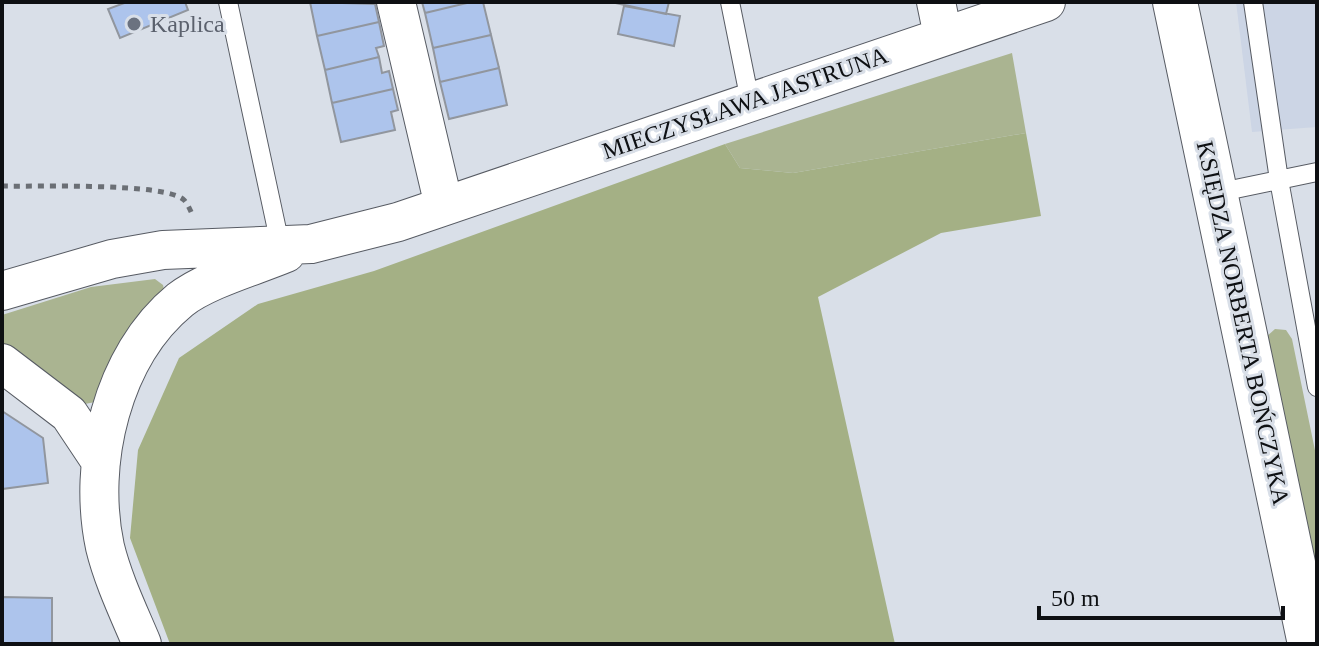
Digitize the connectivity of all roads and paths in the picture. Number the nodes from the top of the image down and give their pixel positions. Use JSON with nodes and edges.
{"nodes":[{"id":1,"x":228,"y":2,"type":"edge"},
{"id":2,"x":396,"y":2,"type":"edge"},
{"id":3,"x":730,"y":2,"type":"edge"},
{"id":4,"x":1046,"y":2,"type":"edge"},
{"id":5,"x":1175,"y":2,"type":"edge"},
{"id":6,"x":1253,"y":2,"type":"edge"},
{"id":7,"x":939,"y":19,"type":"edge"},
{"id":8,"x":750,"y":101,"type":"junction"},
{"id":9,"x":1317,"y":172,"type":"edge"},
{"id":10,"x":1279,"y":180,"type":"junction"},
{"id":11,"x":2,"y":186,"type":"edge"},
{"id":12,"x":168,"y":193,"type":"dead end"},
{"id":13,"x":1216,"y":193,"type":"junction"},
{"id":14,"x":444,"y":206,"type":"junction"},
{"id":15,"x":295,"y":244,"type":"junction"},
{"id":16,"x":2,"y":291,"type":"edge"},
{"id":17,"x":2,"y":363,"type":"edge"},
{"id":18,"x":1317,"y":387,"type":"edge"},
{"id":19,"x":101,"y":462,"type":"junction"},
{"id":20,"x":142,"y":644,"type":"edge"},
{"id":21,"x":1310,"y":644,"type":"edge"}],
"edges":[{"from":1,"to":15,"type":"lane"},
{"from":2,"to":14,"type":"street"},
{"from":3,"to":8,"type":"lane"},
{"from":4,"to":7,"type":"street","name":"MIECZYSŁAWA JASTRUNA"},
{"from":5,"to":13,"type":"street","name":"KSIĘDZA NORBERTA BOŃCZYKA"},
{"from":6,"to":10,"type":"lane"},
{"from":7,"to":8,"type":"street","name":"MIECZYSŁAWA JASTRUNA"},
{"from":8,"to":14,"type":"street","name":"MIECZYSŁAWA JASTRUNA"},
{"from":9,"to":10,"type":"lane"},
{"from":10,"to":13,"type":"lane"},
{"from":10,"to":18,"type":"lane"},
{"from":11,"to":12,"type":"path"},
{"from":13,"to":21,"type":"street","name":"KSIĘDZA NORBERTA BOŃCZYKA"},
{"from":14,"to":15,"type":"street","name":"MIECZYSŁAWA JASTRUNA"},
{"from":15,"to":16,"type":"street","name":"MIECZYSŁAWA JASTRUNA"},
{"from":15,"to":19,"type":"street"},
{"from":17,"to":19,"type":"street"},
{"from":19,"to":20,"type":"street"}]}
